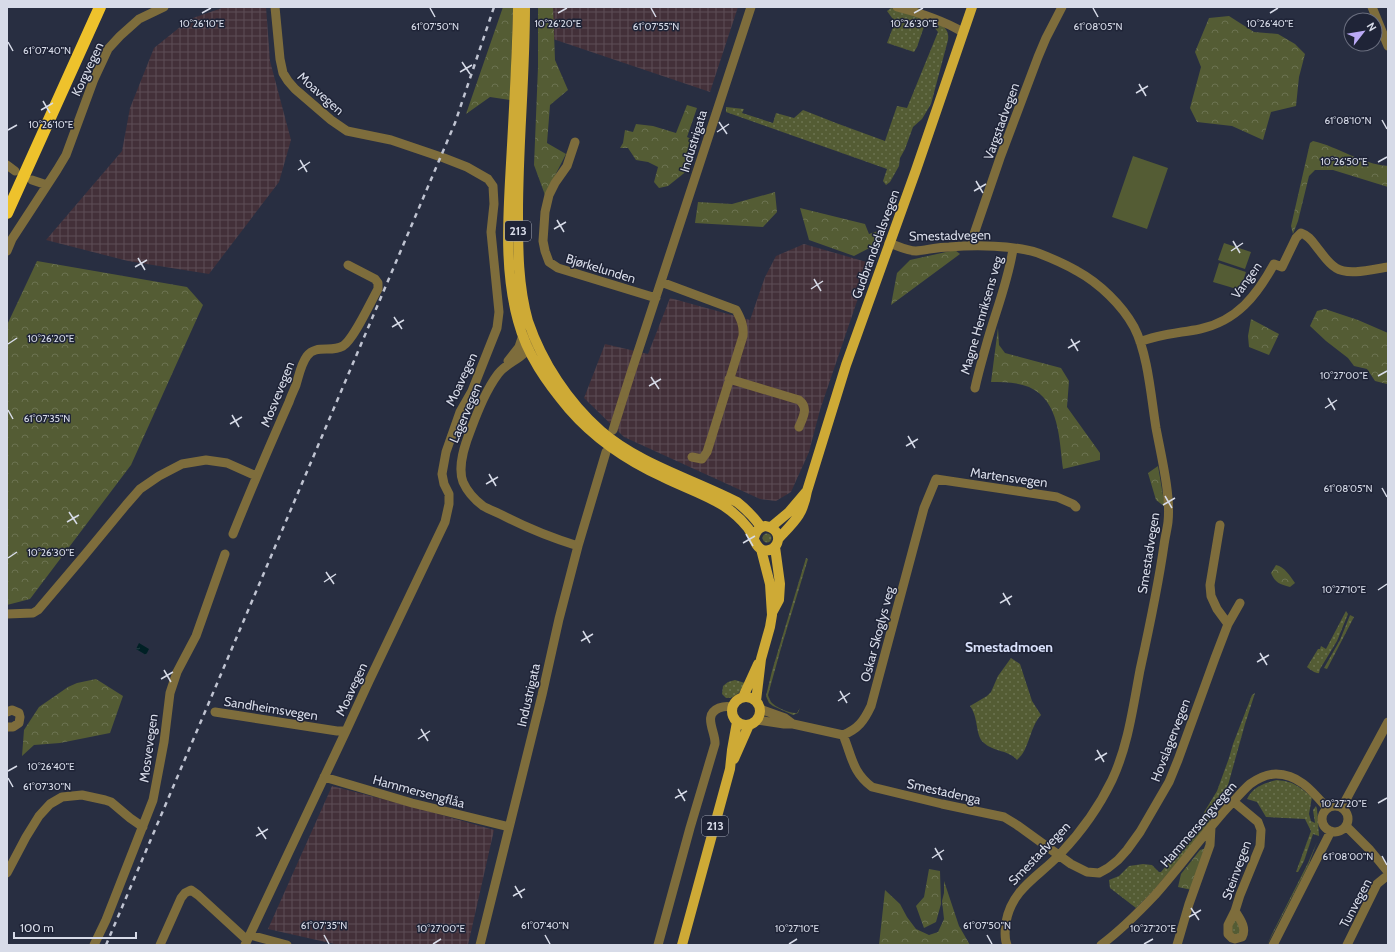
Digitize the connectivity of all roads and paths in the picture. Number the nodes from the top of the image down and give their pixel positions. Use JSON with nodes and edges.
{"nodes":[{"id":1,"x":100,"y":7,"type":"edge"},
{"id":2,"x":108,"y":7,"type":"edge"},
{"id":3,"x":164,"y":7,"type":"edge"},
{"id":4,"x":275,"y":7,"type":"edge"},
{"id":5,"x":518,"y":7,"type":"edge"},
{"id":6,"x":525,"y":7,"type":"edge"},
{"id":7,"x":751,"y":7,"type":"edge"},
{"id":8,"x":897,"y":7,"type":"edge"},
{"id":9,"x":972,"y":7,"type":"edge"},
{"id":10,"x":1062,"y":7,"type":"edge"},
{"id":11,"x":1372,"y":7,"type":"edge"},
{"id":12,"x":963,"y":32,"type":"junction"},
{"id":13,"x":1388,"y":46,"type":"edge"},
{"id":14,"x":78,"y":58,"type":"junction"},
{"id":15,"x":575,"y":142,"type":"dead end"},
{"id":16,"x":7,"y":165,"type":"edge"},
{"id":17,"x":15,"y":171,"type":"dead end"},
{"id":18,"x":32,"y":180,"type":"dead end"},
{"id":19,"x":47,"y":185,"type":"junction"},
{"id":20,"x":7,"y":213,"type":"edge"},
{"id":21,"x":889,"y":243,"type":"junction"},
{"id":22,"x":972,"y":246,"type":"junction"},
{"id":23,"x":1013,"y":249,"type":"junction"},
{"id":24,"x":7,"y":251,"type":"edge"},
{"id":25,"x":348,"y":265,"type":"dead end"},
{"id":26,"x":1388,"y":267,"type":"edge"},
{"id":27,"x":661,"y":282,"type":"junction"},
{"id":28,"x":656,"y":298,"type":"junction"},
{"id":29,"x":528,"y":334,"type":"junction"},
{"id":30,"x":1140,"y":342,"type":"junction"},
{"id":31,"x":530,"y":352,"type":"junction"},
{"id":32,"x":502,"y":369,"type":"junction"},
{"id":33,"x":729,"y":379,"type":"junction"},
{"id":34,"x":974,"y":388,"type":"dead end"},
{"id":35,"x":799,"y":427,"type":"dead end"},
{"id":36,"x":613,"y":430,"type":"dead end"},
{"id":37,"x":599,"y":434,"type":"junction"},
{"id":38,"x":606,"y":452,"type":"dead end"},
{"id":39,"x":624,"y":452,"type":"junction"},
{"id":40,"x":692,"y":457,"type":"dead end"},
{"id":41,"x":256,"y":476,"type":"junction"},
{"id":42,"x":936,"y":479,"type":"joint"},
{"id":43,"x":807,"y":491,"type":"junction"},
{"id":44,"x":1076,"y":507,"type":"dead end"},
{"id":45,"x":1220,"y":525,"type":"dead end"},
{"id":46,"x":766,"y":527,"type":"junction"},
{"id":47,"x":233,"y":534,"type":"dead end"},
{"id":48,"x":754,"y":538,"type":"junction"},
{"id":49,"x":777,"y":542,"type":"junction"},
{"id":50,"x":578,"y":546,"type":"junction"},
{"id":51,"x":761,"y":549,"type":"junction"},
{"id":52,"x":225,"y":554,"type":"dead end"},
{"id":53,"x":1240,"y":603,"type":"dead end"},
{"id":54,"x":7,"y":614,"type":"edge"},
{"id":55,"x":772,"y":615,"type":"junction"},
{"id":56,"x":1228,"y":624,"type":"junction"},
{"id":57,"x":761,"y":659,"type":"junction"},
{"id":58,"x":743,"y":697,"type":"junction"},
{"id":59,"x":758,"y":705,"type":"junction"},
{"id":60,"x":732,"y":707,"type":"junction"},
{"id":61,"x":7,"y":712,"type":"edge"},
{"id":62,"x":215,"y":712,"type":"dead end"},
{"id":63,"x":737,"y":722,"type":"junction"},
{"id":64,"x":753,"y":722,"type":"junction"},
{"id":65,"x":1388,"y":722,"type":"edge"},
{"id":66,"x":793,"y":724,"type":"junction"},
{"id":67,"x":7,"y":727,"type":"edge"},
{"id":68,"x":346,"y":731,"type":"junction"},
{"id":69,"x":843,"y":735,"type":"junction"},
{"id":70,"x":732,"y":763,"type":"junction"},
{"id":71,"x":324,"y":777,"type":"junction"},
{"id":72,"x":1234,"y":802,"type":"junction"},
{"id":73,"x":1342,"y":807,"type":"junction"},
{"id":74,"x":1328,"y":808,"type":"junction"},
{"id":75,"x":508,"y":826,"type":"junction"},
{"id":76,"x":1346,"y":826,"type":"junction"},
{"id":77,"x":143,"y":827,"type":"junction"},
{"id":78,"x":1210,"y":827,"type":"junction"},
{"id":79,"x":1331,"y":831,"type":"junction"},
{"id":80,"x":1059,"y":856,"type":"junction"},
{"id":81,"x":1388,"y":872,"type":"edge"},
{"id":82,"x":7,"y":873,"type":"edge"},
{"id":83,"x":1388,"y":875,"type":"edge"},
{"id":84,"x":1235,"y":911,"type":"dead end"},
{"id":85,"x":247,"y":940,"type":"edge"},
{"id":86,"x":1103,"y":944,"type":"edge"},
{"id":87,"x":94,"y":945,"type":"edge"},
{"id":88,"x":160,"y":945,"type":"edge"},
{"id":89,"x":287,"y":945,"type":"edge"},
{"id":90,"x":480,"y":945,"type":"edge"},
{"id":91,"x":658,"y":945,"type":"edge"},
{"id":92,"x":682,"y":945,"type":"edge"},
{"id":93,"x":1006,"y":945,"type":"edge"},
{"id":94,"x":1177,"y":945,"type":"edge"},
{"id":95,"x":1273,"y":945,"type":"edge"},
{"id":96,"x":1347,"y":945,"type":"edge"}],
"edges":[{"from":1,"to":14,"type":"highway"},
{"from":2,"to":14,"type":"highway"},
{"from":3,"to":19,"type":"street","name":"Korgvegen"},
{"from":4,"to":68,"type":"street","name":"Moavegen"},
{"from":5,"to":29,"type":"main road","number":"213"},
{"from":6,"to":29,"type":"main road","number":"213"},
{"from":7,"to":27,"type":"street","name":"Industrigata"},
{"from":8,"to":12,"type":"street"},
{"from":9,"to":12,"type":"main road","name":"Gudbrandsdalsvegen"},
{"from":10,"to":22,"type":"street","name":"Vargstadvegen"},
{"from":11,"to":13,"type":"street"},
{"from":12,"to":21,"type":"main road","name":"Gudbrandsdalsvegen"},
{"from":14,"to":20,"type":"highway"},
{"from":15,"to":28,"type":"street","name":"Bjørkelunden"},
{"from":16,"to":17,"type":"street"},
{"from":18,"to":19,"type":"street"},
{"from":19,"to":24,"type":"street","name":"Korgvegen"},
{"from":21,"to":22,"type":"street","name":"Smestadvegen"},
{"from":21,"to":43,"type":"main road","name":"Gudbrandsdalsvegen"},
{"from":22,"to":23,"type":"street","name":"Smestadvegen"},
{"from":23,"to":30,"type":"street","name":"Smestadvegen"},
{"from":23,"to":34,"type":"street","name":"Magne Henriksens veg"},
{"from":25,"to":41,"type":"street","name":"Mosvevegen"},
{"from":26,"to":30,"type":"street","name":"Vangen"},
{"from":27,"to":28,"type":"street","name":"Industrigata"},
{"from":27,"to":33,"type":"street"},
{"from":28,"to":36,"type":"street","name":"Industrigata"},
{"from":29,"to":31,"type":"main road","number":"213"},
{"from":29,"to":32,"type":"street"},
{"from":29,"to":37,"type":"main road","number":"213"},
{"from":30,"to":80,"type":"street","name":"Smestadvegen"},
{"from":31,"to":32,"type":"street","name":"Lagervegen"},
{"from":31,"to":37,"type":"main road","number":"213"},
{"from":32,"to":50,"type":"street","name":"Lagervegen"},
{"from":33,"to":35,"type":"street"},
{"from":33,"to":40,"type":"street"},
{"from":37,"to":39,"type":"main road","number":"213"},
{"from":38,"to":50,"type":"street","name":"Industrigata"},
{"from":39,"to":46,"type":"main road","number":"213"},
{"from":39,"to":48,"type":"main road","number":"213"},
{"from":41,"to":47,"type":"street","name":"Mosvevegen"},
{"from":41,"to":54,"type":"street"},
{"from":42,"to":44,"type":"street","name":"Martensvegen"},
{"from":42,"to":69,"type":"street","name":"Oskar Skoglys veg"},
{"from":43,"to":46,"type":"main road","name":"Gudbrandsdalsvegen"},
{"from":43,"to":49,"type":"main road","name":"Gudbrandsdalsvegen"},
{"from":45,"to":56,"type":"street"},
{"from":46,"to":48,"type":"main road"},
{"from":46,"to":49,"type":"main road","number":"213"},
{"from":48,"to":51,"type":"main road","number":"213"},
{"from":49,"to":51,"type":"main road"},
{"from":49,"to":55,"type":"main road","number":"213"},
{"from":50,"to":75,"type":"street","name":"Industrigata"},
{"from":51,"to":55,"type":"main road","number":"213"},
{"from":52,"to":77,"type":"street","name":"Mosvevegen"},
{"from":53,"to":56,"type":"street","name":"Hovslagervegen"},
{"from":55,"to":57,"type":"main road","number":"213"},
{"from":56,"to":80,"type":"street","name":"Hovslagervegen"},
{"from":57,"to":58,"type":"main road","number":"213"},
{"from":57,"to":59,"type":"main road","number":"213"},
{"from":58,"to":59,"type":"main road"},
{"from":58,"to":60,"type":"main road","number":"213"},
{"from":59,"to":64,"type":"main road","number":"213"},
{"from":59,"to":66,"type":"street"},
{"from":60,"to":63,"type":"main road","number":"213"},
{"from":60,"to":91,"type":"street"},
{"from":61,"to":67,"type":"street"},
{"from":62,"to":68,"type":"street","name":"Sandheimsvegen"},
{"from":63,"to":64,"type":"main road"},
{"from":63,"to":70,"type":"main road","number":"213"},
{"from":64,"to":66,"type":"street"},
{"from":64,"to":70,"type":"main road","number":"213"},
{"from":65,"to":73,"type":"street"},
{"from":66,"to":69,"type":"street"},
{"from":68,"to":71,"type":"street","name":"Moavegen"},
{"from":69,"to":80,"type":"street","name":"Smestadenga"},
{"from":70,"to":92,"type":"main road","number":"213"},
{"from":71,"to":75,"type":"street","name":"Hammersengflåa"},
{"from":71,"to":85,"type":"street","name":"Moavegen"},
{"from":72,"to":74,"type":"street","name":"Hammersengvegen"},
{"from":72,"to":78,"type":"street","name":"Hammersengvegen"},
{"from":72,"to":84,"type":"street","name":"Steinvegen"},
{"from":73,"to":74,"type":"street"},
{"from":73,"to":76,"type":"street"},
{"from":74,"to":79,"type":"street"},
{"from":75,"to":90,"type":"street","name":"Industrigata"},
{"from":76,"to":79,"type":"street"},
{"from":76,"to":81,"type":"street"},
{"from":77,"to":82,"type":"street"},
{"from":77,"to":87,"type":"street","name":"Mosvevegen"},
{"from":78,"to":86,"type":"street","name":"Hammersengvegen"},
{"from":78,"to":94,"type":"street"},
{"from":79,"to":95,"type":"street"},
{"from":80,"to":93,"type":"street","name":"Smestadvegen"},
{"from":83,"to":96,"type":"street","name":"Tunvegen"},
{"from":85,"to":88,"type":"street"},
{"from":85,"to":89,"type":"street"}]}
